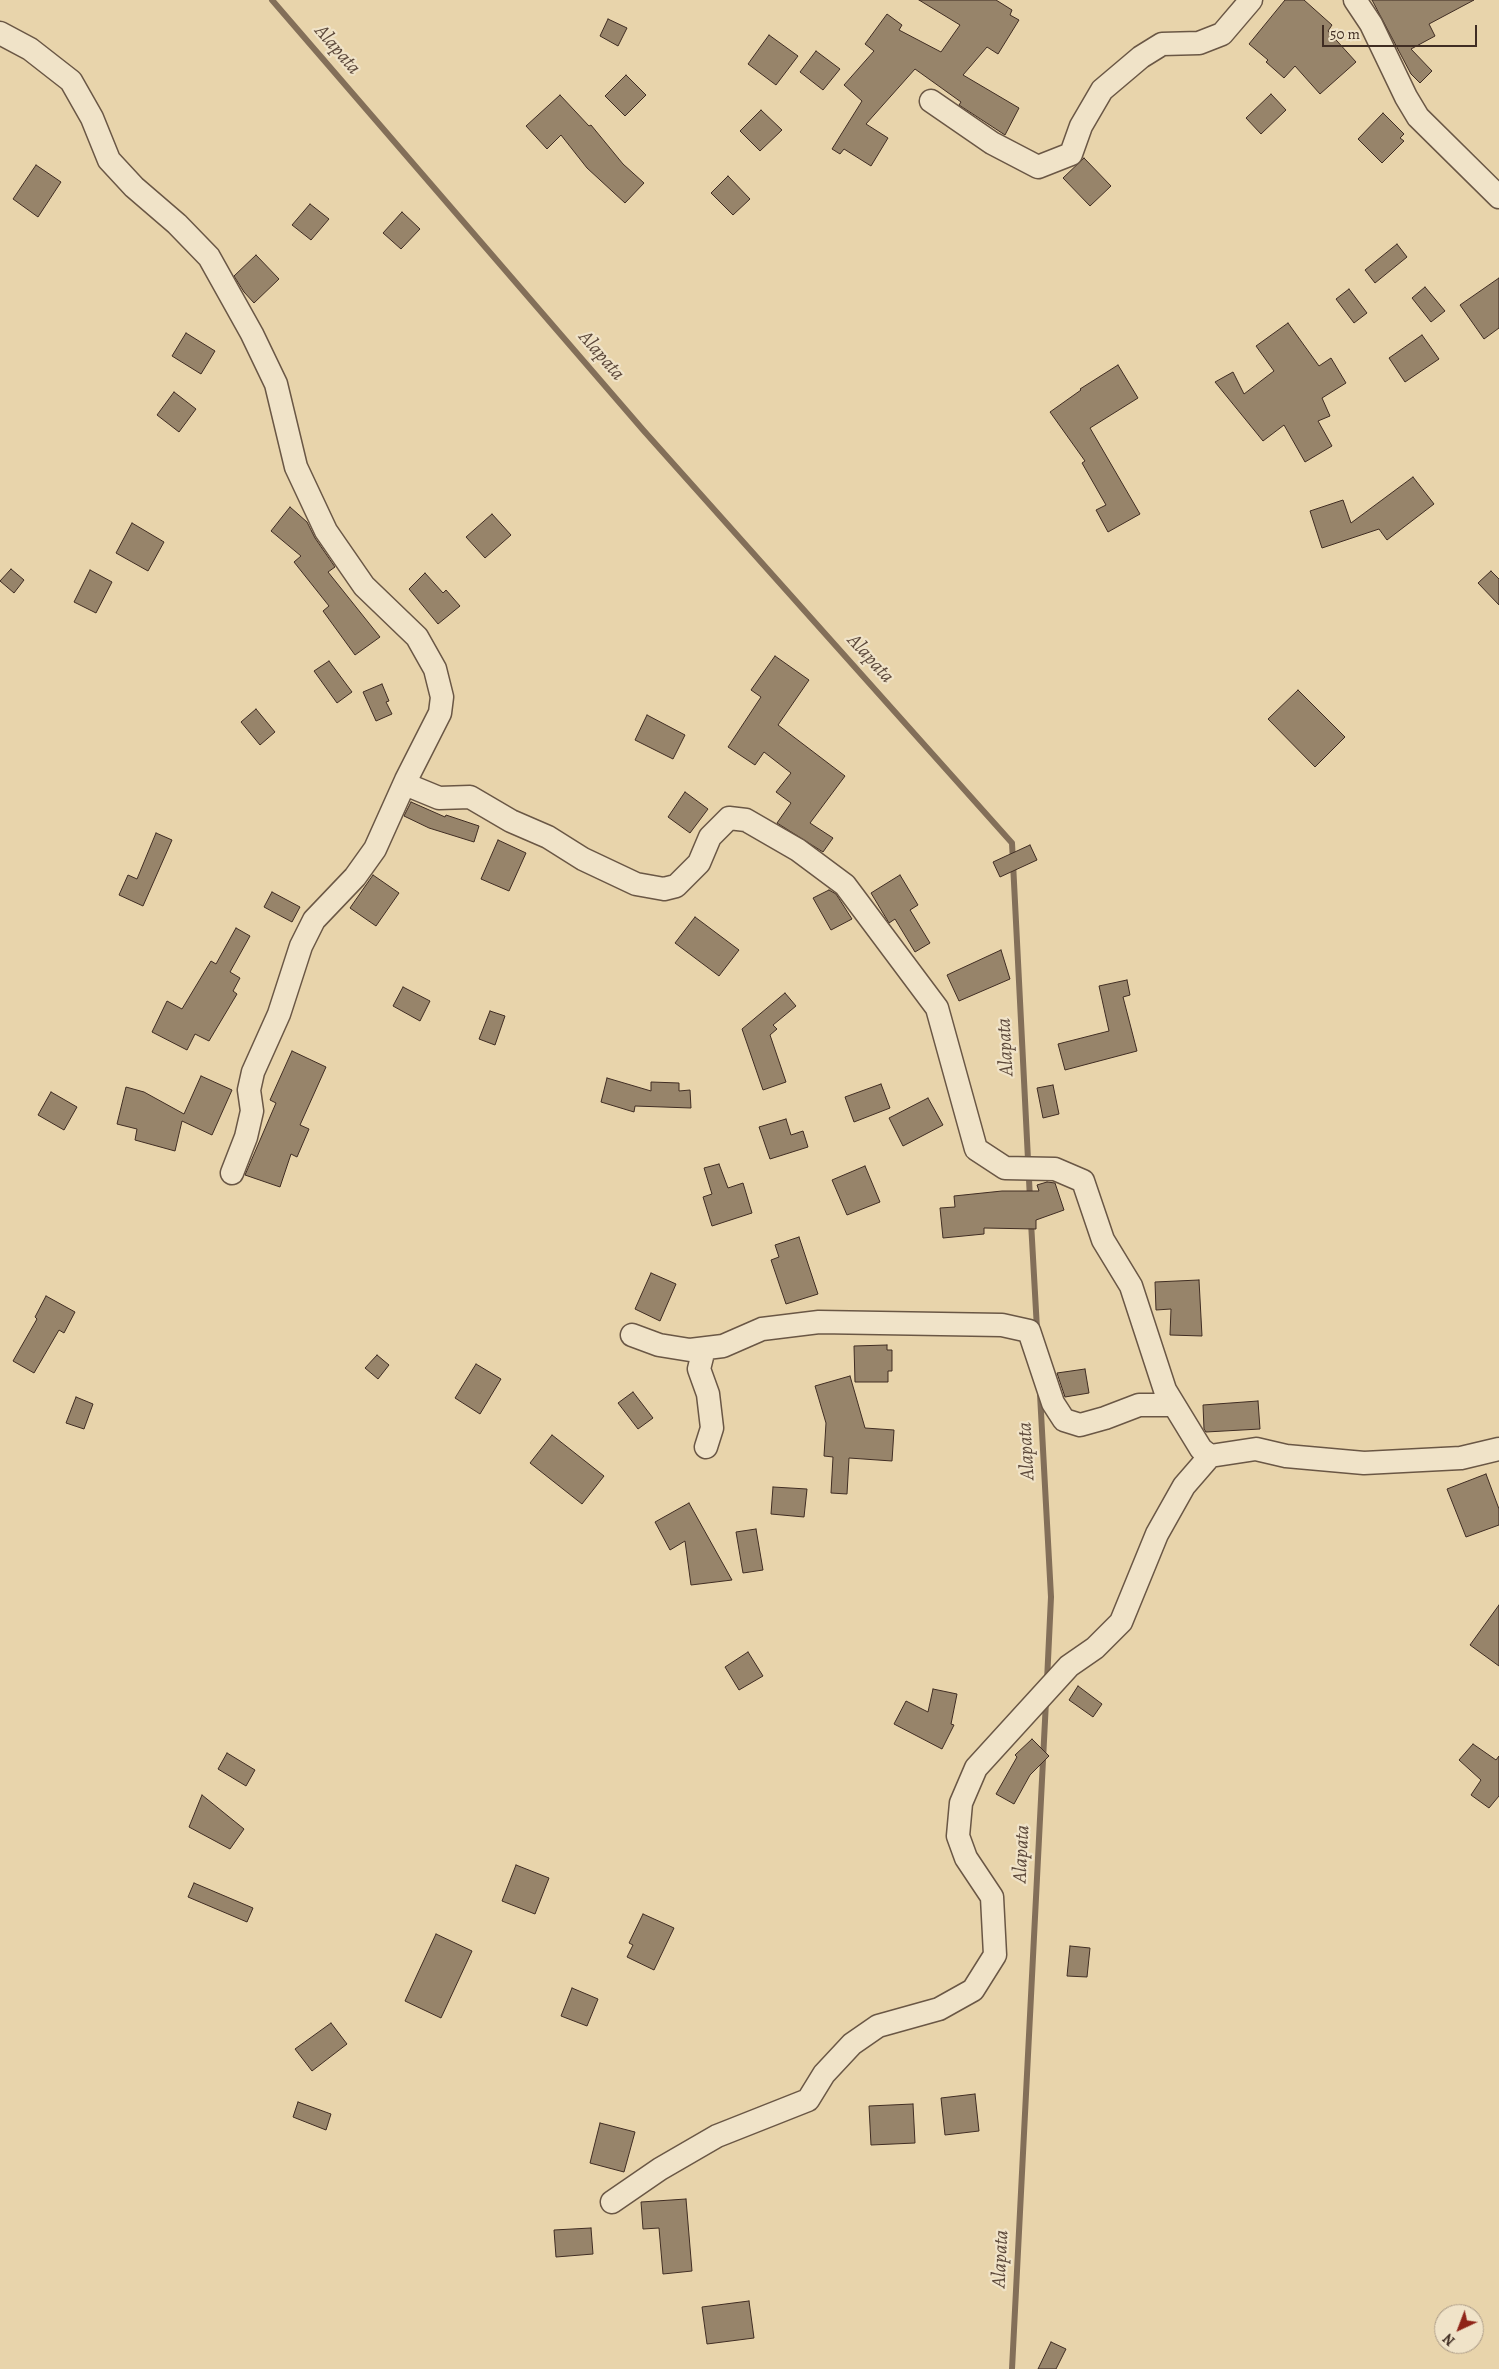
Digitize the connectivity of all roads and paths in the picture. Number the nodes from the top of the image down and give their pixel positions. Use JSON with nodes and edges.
{"nodes":[{"id":1,"x":1355,"y":0,"type":"edge"},
{"id":2,"x":1246,"y":1,"type":"edge"},
{"id":3,"x":0,"y":33,"type":"edge"},
{"id":4,"x":932,"y":101,"type":"dead end"},
{"id":5,"x":1499,"y":198,"type":"edge"},
{"id":6,"x":404,"y":784,"type":"junction"},
{"id":7,"x":232,"y":1172,"type":"dead end"},
{"id":8,"x":632,"y":1335,"type":"dead end"},
{"id":9,"x":704,"y":1349,"type":"junction"},
{"id":10,"x":1174,"y":1405,"type":"junction"},
{"id":11,"x":706,"y":1447,"type":"dead end"},
{"id":12,"x":1499,"y":1449,"type":"edge"},
{"id":13,"x":1210,"y":1456,"type":"junction"},
{"id":14,"x":612,"y":2202,"type":"dead end"}],
"edges":[{"from":1,"to":5,"type":"street"},
{"from":2,"to":4,"type":"street"},
{"from":3,"to":6,"type":"street"},
{"from":6,"to":7,"type":"street"},
{"from":6,"to":10,"type":"street"},
{"from":8,"to":9,"type":"street"},
{"from":9,"to":10,"type":"street"},
{"from":9,"to":11,"type":"street"},
{"from":10,"to":13,"type":"street"},
{"from":12,"to":13,"type":"street"},
{"from":13,"to":14,"type":"street"}]}
